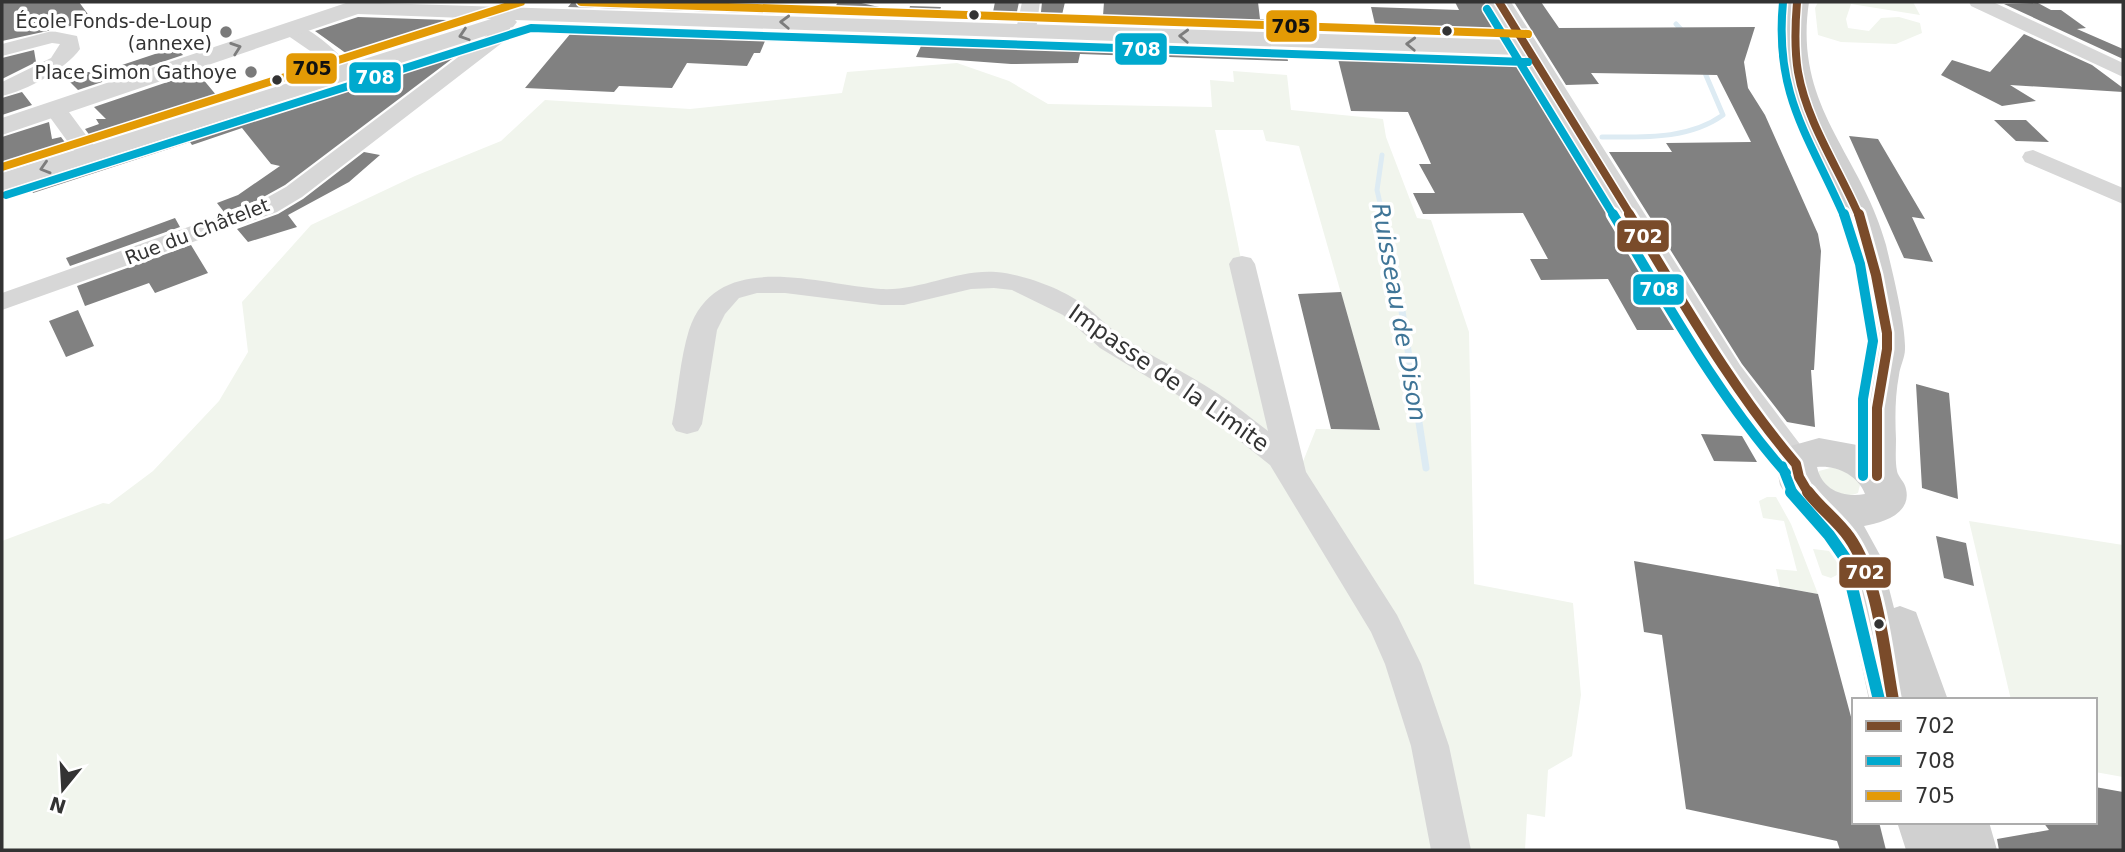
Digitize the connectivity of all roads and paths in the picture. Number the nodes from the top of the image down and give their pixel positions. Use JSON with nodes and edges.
{"nodes":[{"id":1,"x":1031,"y":2,"type":"edge"},
{"id":2,"x":1499,"y":2,"type":"edge"},
{"id":3,"x":1782,"y":2,"type":"edge"},
{"id":4,"x":1797,"y":2,"type":"edge"},
{"id":5,"x":1978,"y":2,"type":"edge"},
{"id":6,"x":364,"y":4,"type":"edge"},
{"id":7,"x":529,"y":14,"type":"junction"},
{"id":8,"x":500,"y":23,"type":"junction"},
{"id":9,"x":291,"y":29,"type":"junction"},
{"id":10,"x":1026,"y":30,"type":"junction"},
{"id":11,"x":1793,"y":38,"type":"junction"},
{"id":12,"x":1528,"y":48,"type":"junction"},
{"id":13,"x":2,"y":50,"type":"edge"},
{"id":14,"x":2123,"y":71,"type":"edge"},
{"id":15,"x":347,"y":73,"type":"junction"},
{"id":16,"x":2,"y":90,"type":"edge"},
{"id":17,"x":55,"y":109,"type":"junction"},
{"id":18,"x":2,"y":127,"type":"edge"},
{"id":19,"x":89,"y":155,"type":"junction"},
{"id":20,"x":2033,"y":157,"type":"dead end"},
{"id":21,"x":2,"y":182,"type":"edge"},
{"id":22,"x":2123,"y":197,"type":"edge"},
{"id":23,"x":1242,"y":264,"type":"dead end"},
{"id":24,"x":2,"y":302,"type":"edge"},
{"id":25,"x":1882,"y":313,"type":"junction"},
{"id":26,"x":687,"y":424,"type":"dead end"},
{"id":27,"x":1813,"y":472,"type":"junction"},
{"id":28,"x":1295,"y":480,"type":"junction"},
{"id":29,"x":1879,"y":492,"type":"junction"},
{"id":30,"x":1893,"y":698,"type":"edge"},
{"id":31,"x":1923,"y":698,"type":"edge"},
{"id":32,"x":1451,"y":850,"type":"edge"}],
"edges":[{"from":1,"to":10,"type":"street"},
{"from":2,"to":12,"type":"street"},
{"from":3,"to":11,"type":"main road"},
{"from":4,"to":11,"type":"main road"},
{"from":5,"to":14,"type":"street"},
{"from":6,"to":7,"type":"street"},
{"from":6,"to":9,"type":"street"},
{"from":7,"to":8,"type":"street"},
{"from":10,"to":7,"type":"street","one_way":true},
{"from":8,"to":15,"type":"street","one_way":true},
{"from":8,"to":24,"type":"street","name":"Rue du Châtelet"},
{"from":9,"to":15,"type":"street"},
{"from":17,"to":9,"type":"street","one_way":true},
{"from":12,"to":10,"type":"street","one_way":true},
{"from":11,"to":25,"type":"main road"},
{"from":12,"to":27,"type":"street"},
{"from":13,"to":16,"type":"street"},
{"from":15,"to":19,"type":"street"},
{"from":17,"to":18,"type":"street"},
{"from":17,"to":19,"type":"street"},
{"from":19,"to":21,"type":"street","one_way":true},
{"from":20,"to":22,"type":"street"},
{"from":23,"to":28,"type":"street"},
{"from":25,"to":27,"type":"main road"},
{"from":25,"to":29,"type":"main road"},
{"from":26,"to":28,"type":"street","name":"Impasse de la Limite"},
{"from":27,"to":29,"type":"main road"},
{"from":27,"to":30,"type":"main road"},
{"from":28,"to":32,"type":"street","name":"Impasse de la Limite"},
{"from":29,"to":31,"type":"main road"}]}
